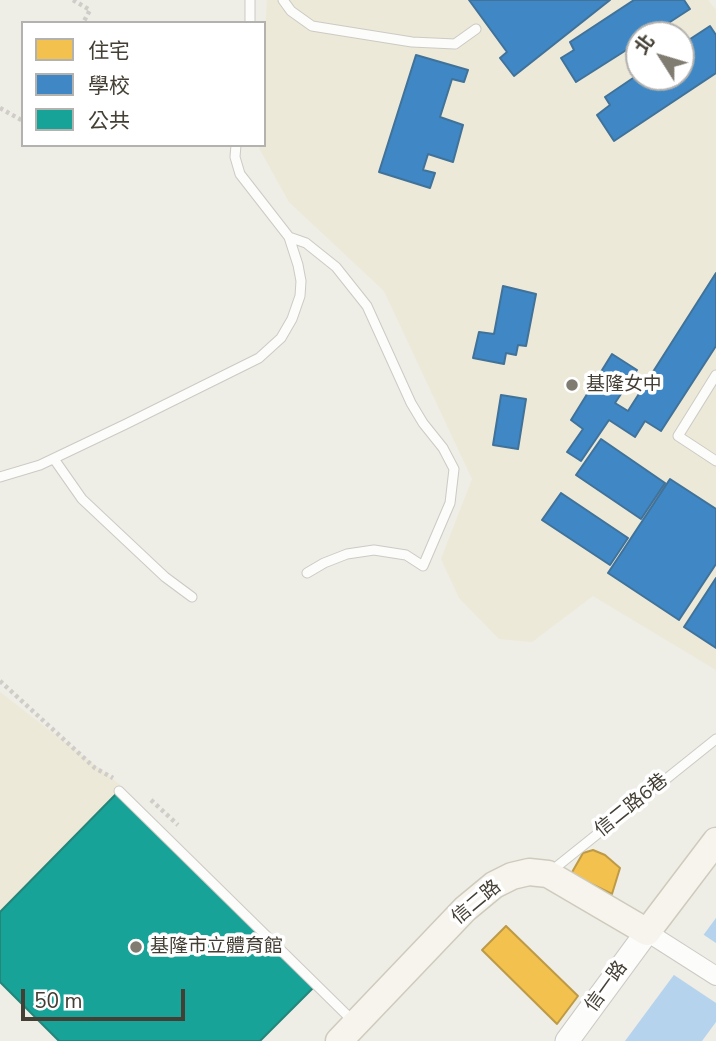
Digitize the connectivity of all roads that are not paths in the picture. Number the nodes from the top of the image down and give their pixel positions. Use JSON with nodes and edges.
{"nodes":[{"id":1,"x":250,"y":0,"type":"edge"},
{"id":2,"x":283,"y":0,"type":"edge"},
{"id":3,"x":250,"y":21,"type":"edge"},
{"id":4,"x":476,"y":29,"type":"dead end"},
{"id":5,"x":236,"y":147,"type":"edge"},
{"id":6,"x":289,"y":237,"type":"junction"},
{"id":7,"x":716,"y":375,"type":"edge"},
{"id":8,"x":54,"y":459,"type":"junction"},
{"id":9,"x":716,"y":461,"type":"edge"},
{"id":10,"x":0,"y":477,"type":"edge"},
{"id":11,"x":307,"y":573,"type":"dead end"},
{"id":12,"x":192,"y":597,"type":"dead end"},
{"id":13,"x":716,"y":739,"type":"edge"},
{"id":14,"x":120,"y":791,"type":"dead end"},
{"id":15,"x":716,"y":841,"type":"edge"},
{"id":16,"x":548,"y":874,"type":"junction"},
{"id":17,"x":648,"y":932,"type":"junction"},
{"id":18,"x":716,"y":976,"type":"edge"},
{"id":19,"x":347,"y":1032,"type":"edge"},
{"id":20,"x":567,"y":1041,"type":"edge"}],
"edges":[{"from":1,"to":3,"type":"lane"},
{"from":2,"to":4,"type":"lane"},
{"from":5,"to":6,"type":"lane"},
{"from":6,"to":8,"type":"lane"},
{"from":6,"to":11,"type":"lane"},
{"from":7,"to":9,"type":"lane"},
{"from":8,"to":10,"type":"lane"},
{"from":8,"to":12,"type":"lane"},
{"from":13,"to":16,"type":"lane","name":"信二路6巷"},
{"from":14,"to":19,"type":"lane"},
{"from":15,"to":17,"type":"main road"},
{"from":16,"to":17,"type":"main road"},
{"from":16,"to":19,"type":"main road","name":"信二路"},
{"from":17,"to":18,"type":"street"},
{"from":17,"to":20,"type":"street","name":"信一路"}]}
